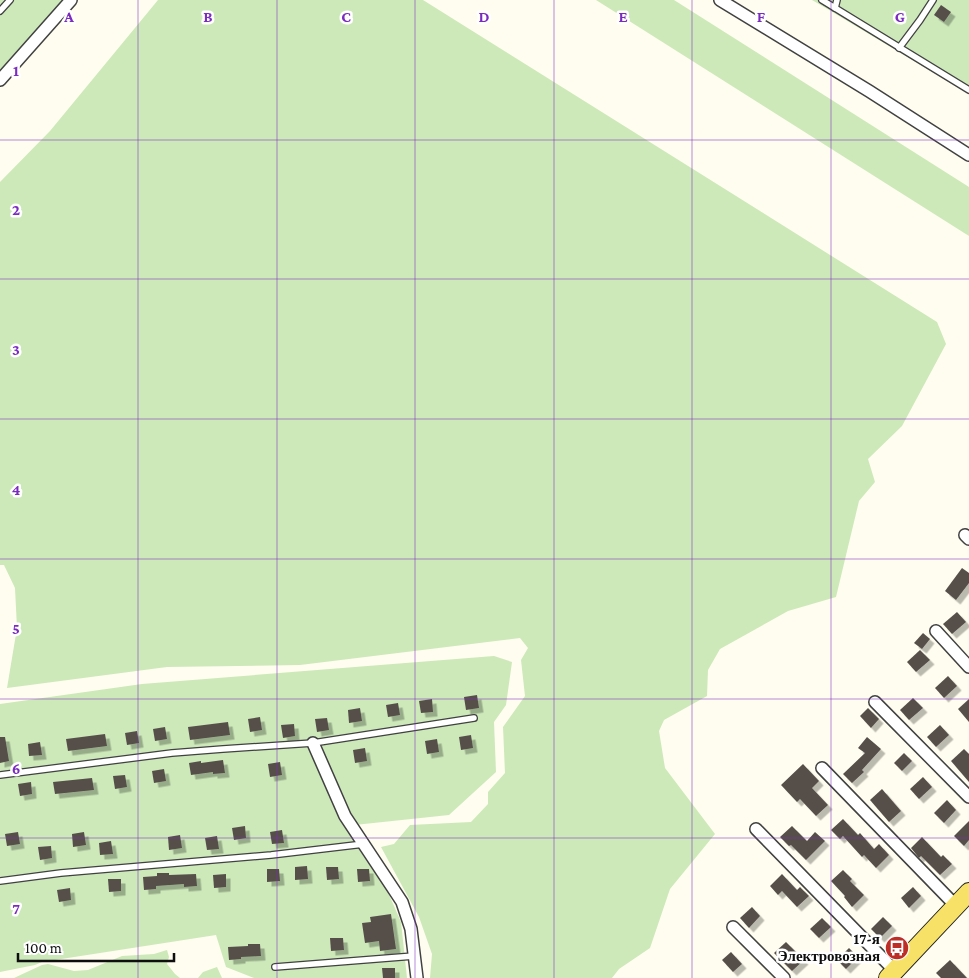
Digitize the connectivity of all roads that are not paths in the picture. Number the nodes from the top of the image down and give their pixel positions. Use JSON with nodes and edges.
{"nodes":[{"id":1,"x":10,"y":0,"type":"edge"},
{"id":2,"x":72,"y":0,"type":"edge"},
{"id":3,"x":720,"y":0,"type":"edge"},
{"id":4,"x":822,"y":0,"type":"edge"},
{"id":5,"x":837,"y":0,"type":"edge"},
{"id":6,"x":934,"y":0,"type":"edge"},
{"id":7,"x":835,"y":8,"type":"junction"},
{"id":8,"x":0,"y":11,"type":"edge"},
{"id":9,"x":899,"y":48,"type":"junction"},
{"id":10,"x":0,"y":80,"type":"edge"},
{"id":11,"x":969,"y":90,"type":"edge"},
{"id":12,"x":969,"y":155,"type":"edge"},
{"id":13,"x":936,"y":631,"type":"dead end"},
{"id":14,"x":969,"y":667,"type":"edge"},
{"id":15,"x":875,"y":702,"type":"dead end"},
{"id":16,"x":474,"y":718,"type":"dead end"},
{"id":17,"x":313,"y":743,"type":"junction"},
{"id":18,"x":822,"y":768,"type":"dead end"},
{"id":19,"x":0,"y":775,"type":"edge"},
{"id":20,"x":969,"y":796,"type":"edge"},
{"id":21,"x":756,"y":829,"type":"dead end"},
{"id":22,"x":364,"y":844,"type":"junction"},
{"id":23,"x":0,"y":881,"type":"edge"},
{"id":24,"x":969,"y":892,"type":"edge"},
{"id":25,"x":956,"y":906,"type":"junction"},
{"id":26,"x":733,"y":927,"type":"dead end"},
{"id":27,"x":414,"y":956,"type":"junction"},
{"id":28,"x":275,"y":967,"type":"dead end"},
{"id":29,"x":891,"y":974,"type":"edge"},
{"id":30,"x":417,"y":978,"type":"edge"},
{"id":31,"x":784,"y":978,"type":"edge"}],
"edges":[{"from":1,"to":8,"type":"lane"},
{"from":2,"to":10,"type":"street"},
{"from":3,"to":12,"type":"street"},
{"from":4,"to":7,"type":"lane"},
{"from":5,"to":7,"type":"lane"},
{"from":6,"to":9,"type":"lane"},
{"from":7,"to":9,"type":"lane"},
{"from":9,"to":11,"type":"lane"},
{"from":13,"to":14,"type":"street"},
{"from":15,"to":20,"type":"street"},
{"from":16,"to":17,"type":"lane"},
{"from":17,"to":19,"type":"lane"},
{"from":17,"to":22,"type":"street"},
{"from":18,"to":25,"type":"street"},
{"from":21,"to":29,"type":"street"},
{"from":22,"to":23,"type":"lane"},
{"from":22,"to":27,"type":"street"},
{"from":24,"to":25,"type":"main road"},
{"from":25,"to":29,"type":"main road"},
{"from":26,"to":31,"type":"street"},
{"from":27,"to":28,"type":"lane"},
{"from":27,"to":30,"type":"street"}]}
